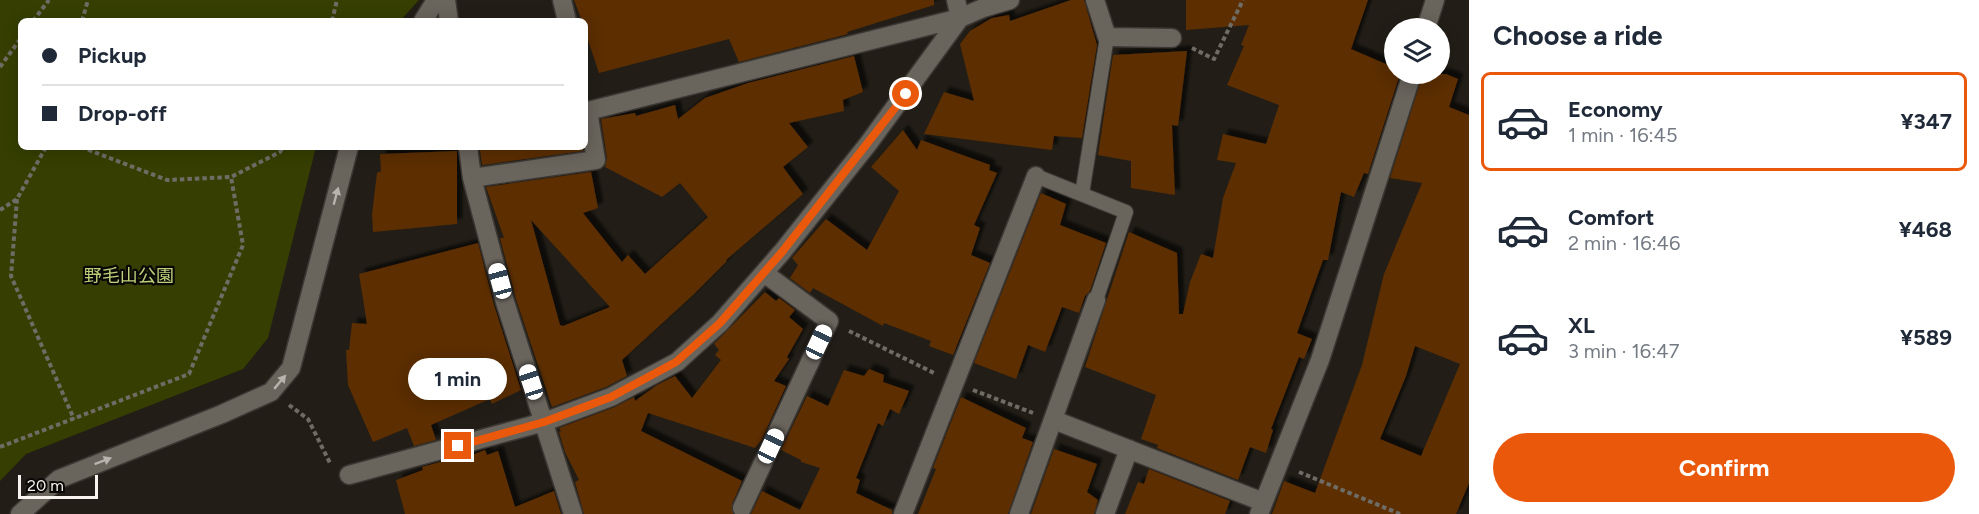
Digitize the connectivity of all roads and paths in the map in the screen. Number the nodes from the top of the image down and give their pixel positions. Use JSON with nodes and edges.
{"nodes":[{"id":1,"x":49,"y":0,"type":"edge"},
{"id":2,"x":88,"y":0,"type":"edge"},
{"id":3,"x":337,"y":0,"type":"edge"},
{"id":4,"x":436,"y":0,"type":"edge"},
{"id":5,"x":446,"y":0,"type":"edge"},
{"id":6,"x":562,"y":0,"type":"edge"},
{"id":7,"x":1010,"y":0,"type":"edge"},
{"id":8,"x":1095,"y":0,"type":"edge"},
{"id":9,"x":1243,"y":0,"type":"edge"},
{"id":10,"x":1436,"y":0,"type":"edge"},
{"id":11,"x":958,"y":9,"type":"edge"},
{"id":12,"x":35,"y":18,"type":"edge"},
{"id":13,"x":83,"y":18,"type":"edge"},
{"id":14,"x":333,"y":18,"type":"edge"},
{"id":15,"x":425,"y":18,"type":"edge"},
{"id":16,"x":449,"y":18,"type":"edge"},
{"id":17,"x":566,"y":18,"type":"edge"},
{"id":18,"x":1430,"y":18,"type":"edge"},
{"id":19,"x":1107,"y":38,"type":"junction"},
{"id":20,"x":1172,"y":38,"type":"joint"},
{"id":21,"x":18,"y":42,"type":"edge"},
{"id":22,"x":0,"y":67,"type":"edge"},
{"id":23,"x":1409,"y":84,"type":"edge"},
{"id":24,"x":588,"y":104,"type":"edge"},
{"id":25,"x":588,"y":110,"type":"edge"},
{"id":26,"x":44,"y":150,"type":"edge"},
{"id":27,"x":89,"y":150,"type":"edge"},
{"id":28,"x":281,"y":150,"type":"edge"},
{"id":29,"x":348,"y":150,"type":"edge"},
{"id":30,"x":468,"y":150,"type":"edge"},
{"id":31,"x":231,"y":177,"type":"junction"},
{"id":32,"x":1036,"y":177,"type":"joint"},
{"id":33,"x":472,"y":178,"type":"junction"},
{"id":34,"x":1082,"y":194,"type":"junction"},
{"id":35,"x":17,"y":199,"type":"junction"},
{"id":36,"x":0,"y":210,"type":"edge"},
{"id":37,"x":764,"y":273,"type":"junction"},
{"id":38,"x":1096,"y":300,"type":"joint"},
{"id":39,"x":271,"y":392,"type":"junction"},
{"id":40,"x":74,"y":419,"type":"junction"},
{"id":41,"x":1054,"y":420,"type":"junction"},
{"id":42,"x":544,"y":422,"type":"junction"},
{"id":43,"x":0,"y":447,"type":"edge"},
{"id":44,"x":1129,"y":449,"type":"junction"},
{"id":45,"x":1279,"y":464,"type":"junction"},
{"id":46,"x":349,"y":475,"type":"joint"},
{"id":47,"x":742,"y":508,"type":"dead end"},
{"id":48,"x":1261,"y":508,"type":"edge"},
{"id":49,"x":20,"y":514,"type":"edge"},
{"id":50,"x":573,"y":514,"type":"edge"},
{"id":51,"x":903,"y":514,"type":"edge"},
{"id":52,"x":1019,"y":514,"type":"edge"},
{"id":53,"x":1105,"y":514,"type":"edge"},
{"id":54,"x":1400,"y":514,"type":"edge"}],
"edges":[{"from":1,"to":12,"type":"path"},
{"from":2,"to":13,"type":"path"},
{"from":3,"to":14,"type":"path"},
{"from":4,"to":15,"type":"street"},
{"from":5,"to":16,"type":"street"},
{"from":6,"to":17,"type":"street"},
{"from":7,"to":11,"type":"street"},
{"from":8,"to":19,"type":"street"},
{"from":9,"to":20,"type":"path"},
{"from":10,"to":18,"type":"street"},
{"from":11,"to":24,"type":"street"},
{"from":11,"to":37,"type":"street"},
{"from":19,"to":20,"type":"street"},
{"from":19,"to":34,"type":"lane"},
{"from":21,"to":22,"type":"path"},
{"from":23,"to":45,"type":"street"},
{"from":25,"to":33,"type":"street"},
{"from":26,"to":35,"type":"path"},
{"from":27,"to":31,"type":"path"},
{"from":28,"to":31,"type":"path"},
{"from":39,"to":29,"type":"street","one_way":true},
{"from":30,"to":33,"type":"street"},
{"from":31,"to":40,"type":"path"},
{"from":32,"to":34,"type":"lane"},
{"from":32,"to":51,"type":"street"},
{"from":33,"to":42,"type":"street"},
{"from":34,"to":38,"type":"lane"},
{"from":35,"to":36,"type":"path"},
{"from":35,"to":40,"type":"path"},
{"from":37,"to":42,"type":"street"},
{"from":37,"to":47,"type":"street"},
{"from":38,"to":41,"type":"street"},
{"from":39,"to":46,"type":"path"},
{"from":49,"to":39,"type":"street","one_way":true},
{"from":40,"to":43,"type":"path"},
{"from":41,"to":44,"type":"street"},
{"from":41,"to":52,"type":"street"},
{"from":42,"to":46,"type":"street"},
{"from":42,"to":50,"type":"street"},
{"from":44,"to":48,"type":"street"},
{"from":44,"to":53,"type":"street"},
{"from":45,"to":48,"type":"street"},
{"from":45,"to":54,"type":"path"}]}
